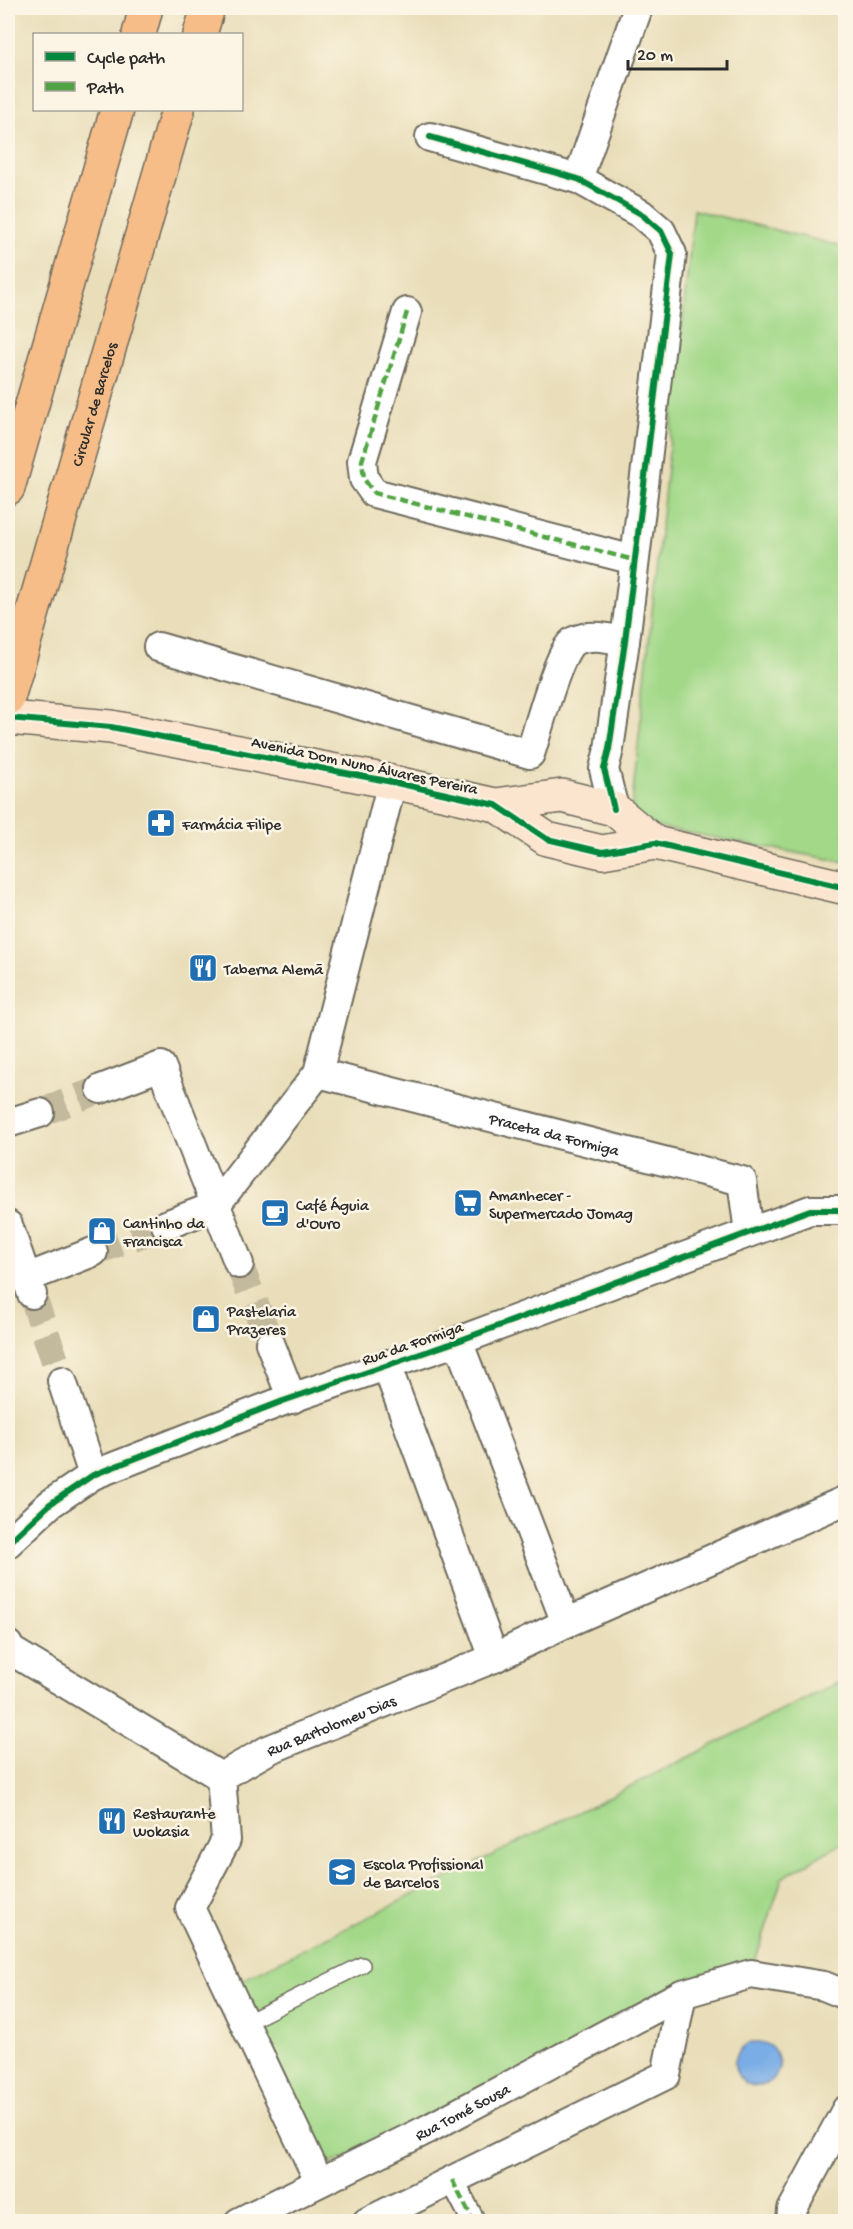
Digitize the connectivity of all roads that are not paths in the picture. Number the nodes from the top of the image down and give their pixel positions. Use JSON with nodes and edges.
{"nodes":[{"id":1,"x":146,"y":8,"type":"edge"},
{"id":2,"x":208,"y":8,"type":"edge"},
{"id":3,"x":638,"y":8,"type":"edge"},
{"id":4,"x":138,"y":33,"type":"edge"},
{"id":5,"x":200,"y":33,"type":"edge"},
{"id":6,"x":117,"y":111,"type":"edge"},
{"id":7,"x":178,"y":111,"type":"edge"},
{"id":8,"x":430,"y":137,"type":"dead end"},
{"id":9,"x":578,"y":179,"type":"junction"},
{"id":10,"x":407,"y":312,"type":"dead end"},
{"id":11,"x":8,"y":488,"type":"edge"},
{"id":12,"x":634,"y":560,"type":"junction"},
{"id":13,"x":625,"y":641,"type":"junction"},
{"id":14,"x":158,"y":647,"type":"dead end"},
{"id":15,"x":8,"y":698,"type":"edge"},
{"id":16,"x":8,"y":718,"type":"edge"},
{"id":17,"x":604,"y":769,"type":"junction"},
{"id":18,"x":392,"y":782,"type":"junction"},
{"id":19,"x":562,"y":796,"type":"junction"},
{"id":20,"x":496,"y":805,"type":"junction"},
{"id":21,"x":614,"y":809,"type":"junction"},
{"id":22,"x":655,"y":843,"type":"junction"},
{"id":23,"x":846,"y":888,"type":"edge"},
{"id":24,"x":318,"y":1073,"type":"junction"},
{"id":25,"x":101,"y":1089,"type":"tunnel mouth"},
{"id":26,"x":40,"y":1113,"type":"tunnel mouth"},
{"id":27,"x":8,"y":1123,"type":"edge"},
{"id":28,"x":215,"y":1206,"type":"junction"},
{"id":29,"x":846,"y":1210,"type":"edge"},
{"id":30,"x":8,"y":1225,"type":"edge"},
{"id":31,"x":166,"y":1225,"type":"tunnel mouth"},
{"id":32,"x":749,"y":1232,"type":"junction"},
{"id":33,"x":93,"y":1252,"type":"tunnel mouth"},
{"id":34,"x":239,"y":1264,"type":"tunnel mouth"},
{"id":35,"x":458,"y":1341,"type":"junction"},
{"id":36,"x":270,"y":1343,"type":"tunnel mouth"},
{"id":37,"x":386,"y":1364,"type":"junction"},
{"id":38,"x":62,"y":1381,"type":"tunnel mouth"},
{"id":39,"x":292,"y":1399,"type":"junction"},
{"id":40,"x":93,"y":1475,"type":"junction"},
{"id":41,"x":846,"y":1500,"type":"edge"},
{"id":42,"x":8,"y":1543,"type":"edge"},
{"id":43,"x":566,"y":1623,"type":"junction"},
{"id":44,"x":8,"y":1645,"type":"edge"},
{"id":45,"x":494,"y":1658,"type":"junction"},
{"id":46,"x":221,"y":1777,"type":"junction"},
{"id":47,"x":362,"y":1965,"type":"dead end"},
{"id":48,"x":682,"y":1994,"type":"junction"},
{"id":49,"x":846,"y":1995,"type":"edge"},
{"id":50,"x":245,"y":2024,"type":"junction"},
{"id":51,"x":846,"y":2110,"type":"edge"},
{"id":52,"x":452,"y":2180,"type":"junction"},
{"id":53,"x":319,"y":2181,"type":"junction"},
{"id":54,"x":239,"y":2222,"type":"edge"},
{"id":55,"x":367,"y":2222,"type":"edge"},
{"id":56,"x":474,"y":2222,"type":"edge"},
{"id":57,"x":790,"y":2222,"type":"edge"}],
"edges":[{"from":1,"to":4,"type":"main road"},
{"from":2,"to":5,"type":"main road"},
{"from":3,"to":9,"type":"street"},
{"from":6,"to":11,"type":"main road"},
{"from":7,"to":15,"type":"main road","name":"Circular de Barcelos"},
{"from":8,"to":9,"type":"street"},
{"from":9,"to":12,"type":"street"},
{"from":10,"to":12,"type":"street"},
{"from":12,"to":13,"type":"street"},
{"from":13,"to":14,"type":"street"},
{"from":13,"to":17,"type":"street"},
{"from":16,"to":18,"type":"main road","name":"Avenida Dom Nuno Álvares Pereira"},
{"from":17,"to":19,"type":"street"},
{"from":17,"to":21,"type":"street"},
{"from":18,"to":20,"type":"main road","name":"Avenida Dom Nuno Álvares Pereira"},
{"from":18,"to":24,"type":"street"},
{"from":19,"to":20,"type":"main road","name":"Avenida Dom Nuno Álvares Pereira"},
{"from":19,"to":21,"type":"main road","name":"Avenida Dom Nuno Álvares Pereira"},
{"from":20,"to":22,"type":"main road","name":"Avenida Dom Nuno Álvares Pereira"},
{"from":21,"to":22,"type":"main road","name":"Avenida Dom Nuno Álvares Pereira"},
{"from":22,"to":23,"type":"main road","name":"Avenida Dom Nuno Álvares Pereira"},
{"from":24,"to":28,"type":"street"},
{"from":24,"to":32,"type":"street","name":"Praceta da Formiga"},
{"from":25,"to":28,"type":"street"},
{"from":26,"to":27,"type":"street"},
{"from":28,"to":31,"type":"street"},
{"from":28,"to":34,"type":"street"},
{"from":29,"to":32,"type":"street","name":"Rua da Formiga"},
{"from":30,"to":33,"type":"street"},
{"from":32,"to":35,"type":"street","name":"Rua da Formiga"},
{"from":35,"to":37,"type":"street","name":"Rua da Formiga"},
{"from":35,"to":43,"type":"street"},
{"from":36,"to":39,"type":"street"},
{"from":37,"to":39,"type":"street","name":"Rua da Formiga"},
{"from":37,"to":45,"type":"street"},
{"from":38,"to":40,"type":"street"},
{"from":39,"to":40,"type":"street","name":"Rua da Formiga"},
{"from":40,"to":42,"type":"street","name":"Rua da Formiga"},
{"from":41,"to":43,"type":"street","name":"Rua Bartolomeu Dias"},
{"from":43,"to":45,"type":"street","name":"Rua Bartolomeu Dias"},
{"from":44,"to":46,"type":"street"},
{"from":45,"to":46,"type":"street","name":"Rua Bartolomeu Dias"},
{"from":46,"to":50,"type":"street"},
{"from":47,"to":50,"type":"lane"},
{"from":48,"to":49,"type":"street","name":"Rua Tomé Sousa"},
{"from":48,"to":52,"type":"street"},
{"from":48,"to":53,"type":"street","name":"Rua Tomé Sousa"},
{"from":50,"to":53,"type":"street"},
{"from":51,"to":57,"type":"street"},
{"from":52,"to":55,"type":"street"},
{"from":52,"to":56,"type":"street"},
{"from":53,"to":54,"type":"street","name":"Rua Tomé Sousa"}]}
